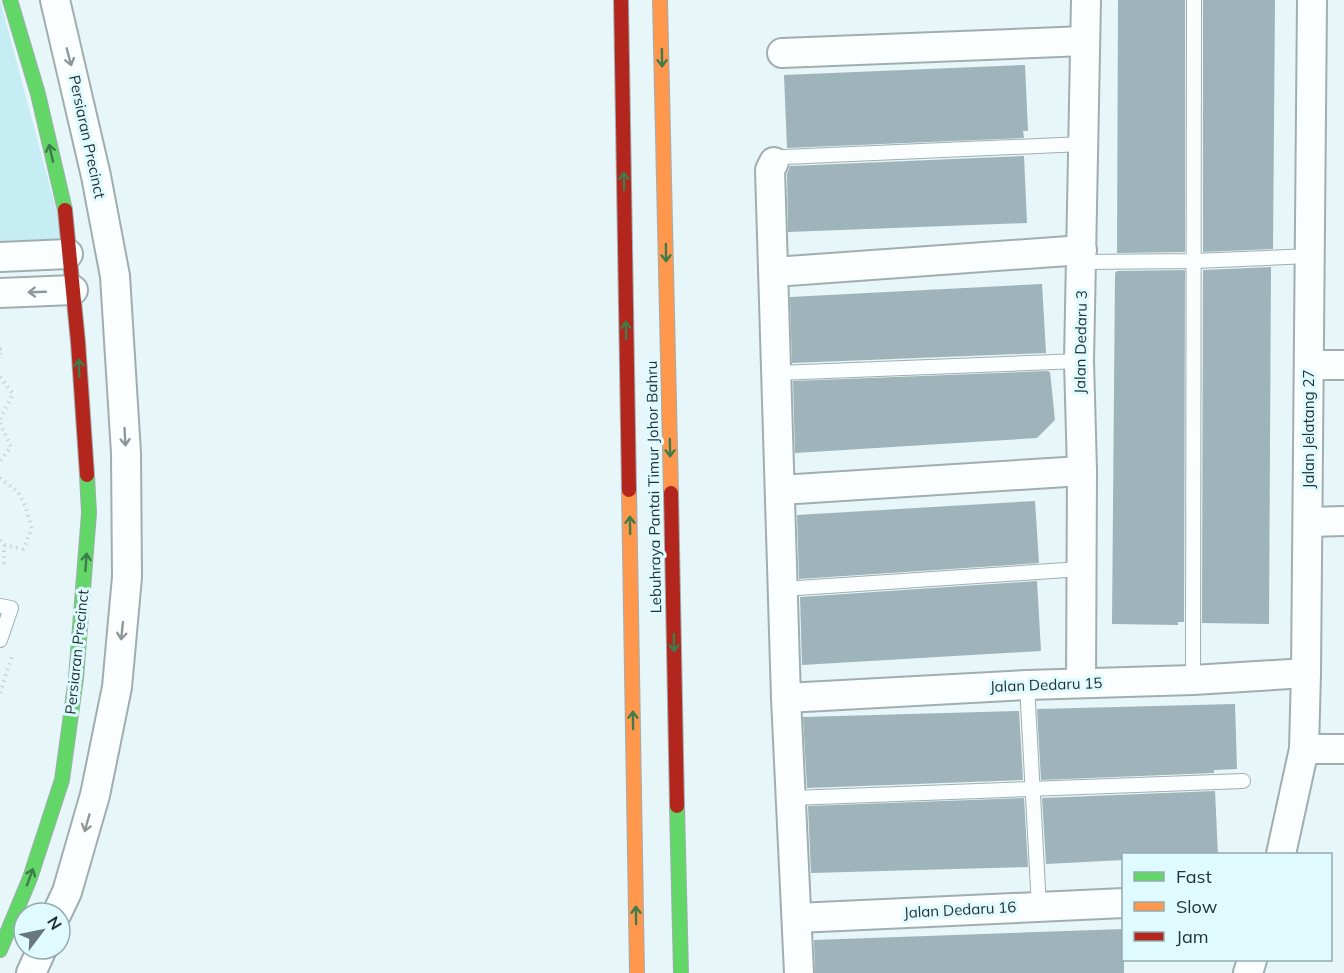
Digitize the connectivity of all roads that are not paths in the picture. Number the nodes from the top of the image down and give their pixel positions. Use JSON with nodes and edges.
{"nodes":[{"id":1,"x":10,"y":0,"type":"edge"},
{"id":2,"x":55,"y":0,"type":"edge"},
{"id":3,"x":621,"y":0,"type":"edge"},
{"id":4,"x":660,"y":0,"type":"edge"},
{"id":5,"x":1086,"y":0,"type":"edge"},
{"id":6,"x":1194,"y":0,"type":"edge"},
{"id":7,"x":1312,"y":0,"type":"edge"},
{"id":8,"x":1085,"y":41,"type":"junction"},
{"id":9,"x":782,"y":53,"type":"dead end"},
{"id":10,"x":1083,"y":144,"type":"junction"},
{"id":11,"x":774,"y":162,"type":"joint"},
{"id":12,"x":68,"y":254,"type":"junction"},
{"id":13,"x":1082,"y":256,"type":"junction"},
{"id":14,"x":1310,"y":256,"type":"junction"},
{"id":15,"x":0,"y":257,"type":"edge"},
{"id":16,"x":1195,"y":261,"type":"junction"},
{"id":17,"x":774,"y":272,"type":"junction"},
{"id":18,"x":73,"y":290,"type":"junction"},
{"id":19,"x":0,"y":293,"type":"edge"},
{"id":20,"x":1079,"y":361,"type":"junction"},
{"id":21,"x":1309,"y":365,"type":"junction"},
{"id":22,"x":1344,"y":365,"type":"edge"},
{"id":23,"x":777,"y":373,"type":"junction"},
{"id":24,"x":1082,"y":471,"type":"junction"},
{"id":25,"x":780,"y":490,"type":"junction"},
{"id":26,"x":1344,"y":521,"type":"edge"},
{"id":27,"x":1308,"y":522,"type":"junction"},
{"id":28,"x":1081,"y":569,"type":"junction"},
{"id":29,"x":783,"y":589,"type":"junction"},
{"id":30,"x":0,"y":606,"type":"edge"},
{"id":31,"x":0,"y":640,"type":"edge"},
{"id":32,"x":1306,"y":673,"type":"junction"},
{"id":33,"x":1193,"y":680,"type":"junction"},
{"id":34,"x":1081,"y":683,"type":"junction"},
{"id":35,"x":1027,"y":685,"type":"junction"},
{"id":36,"x":786,"y":698,"type":"junction"},
{"id":37,"x":1304,"y":749,"type":"junction"},
{"id":38,"x":1344,"y":749,"type":"edge"},
{"id":39,"x":1243,"y":781,"type":"dead end"},
{"id":40,"x":1032,"y":788,"type":"junction"},
{"id":41,"x":791,"y":798,"type":"junction"},
{"id":42,"x":1281,"y":853,"type":"edge"},
{"id":43,"x":63,"y":901,"type":"edge"},
{"id":44,"x":1122,"y":903,"type":"edge"},
{"id":45,"x":1039,"y":907,"type":"junction"},
{"id":46,"x":797,"y":918,"type":"junction"},
{"id":47,"x":0,"y":950,"type":"edge"},
{"id":48,"x":637,"y":973,"type":"edge"},
{"id":49,"x":681,"y":973,"type":"edge"},
{"id":50,"x":800,"y":973,"type":"edge"}],
"edges":[{"from":12,"to":1,"type":"main road","name":"Persiaran Precinct","one_way":true},
{"from":2,"to":43,"type":"street","name":"Persiaran Precinct","one_way":true},
{"from":48,"to":3,"type":"main road","name":"Lebuhraya Pantai Timur Johor Bahru","one_way":true},
{"from":4,"to":49,"type":"main road","name":"Lebuhraya Pantai Timur Johor Bahru","one_way":true},
{"from":5,"to":8,"type":"street","name":"Jalan Dedaru 3"},
{"from":6,"to":16,"type":"lane"},
{"from":7,"to":14,"type":"street","name":"Jalan Jelatang 27"},
{"from":8,"to":9,"type":"street"},
{"from":8,"to":10,"type":"street","name":"Jalan Dedaru 3"},
{"from":10,"to":11,"type":"lane"},
{"from":10,"to":13,"type":"street","name":"Jalan Dedaru 3"},
{"from":11,"to":17,"type":"street"},
{"from":12,"to":15,"type":"street"},
{"from":12,"to":18,"type":"main road","name":"Persiaran Precinct"},
{"from":13,"to":16,"type":"lane"},
{"from":13,"to":17,"type":"street"},
{"from":13,"to":20,"type":"street","name":"Jalan Dedaru 3"},
{"from":14,"to":16,"type":"lane"},
{"from":14,"to":21,"type":"street","name":"Jalan Jelatang 27"},
{"from":16,"to":33,"type":"lane"},
{"from":17,"to":23,"type":"street"},
{"from":18,"to":19,"type":"street","one_way":true},
{"from":47,"to":18,"type":"main road","name":"Persiaran Precinct","one_way":true},
{"from":20,"to":23,"type":"lane"},
{"from":20,"to":24,"type":"street","name":"Jalan Dedaru 3"},
{"from":21,"to":22,"type":"street"},
{"from":21,"to":27,"type":"street","name":"Jalan Jelatang 27"},
{"from":23,"to":25,"type":"street"},
{"from":24,"to":25,"type":"street"},
{"from":24,"to":28,"type":"street","name":"Jalan Dedaru 3"},
{"from":25,"to":29,"type":"street"},
{"from":26,"to":27,"type":"street"},
{"from":27,"to":32,"type":"street","name":"Jalan Jelatang 27"},
{"from":28,"to":29,"type":"lane"},
{"from":28,"to":34,"type":"street","name":"Jalan Dedaru 3"},
{"from":29,"to":36,"type":"street"},
{"from":30,"to":31,"type":"lane"},
{"from":32,"to":33,"type":"street","name":"Jalan Dedaru 15"},
{"from":32,"to":37,"type":"street","name":"Jalan Jelatang 27"},
{"from":33,"to":34,"type":"street","name":"Jalan Dedaru 15"},
{"from":34,"to":35,"type":"street","name":"Jalan Dedaru 15"},
{"from":35,"to":36,"type":"street","name":"Jalan Dedaru 15"},
{"from":35,"to":40,"type":"lane"},
{"from":36,"to":41,"type":"street"},
{"from":37,"to":38,"type":"street"},
{"from":37,"to":42,"type":"street","name":"Jalan Jelatang 27"},
{"from":39,"to":40,"type":"lane"},
{"from":40,"to":41,"type":"lane"},
{"from":40,"to":45,"type":"lane"},
{"from":41,"to":46,"type":"street"},
{"from":44,"to":45,"type":"street","name":"Jalan Dedaru 16"},
{"from":45,"to":46,"type":"street","name":"Jalan Dedaru 16"},
{"from":46,"to":50,"type":"street"}]}
